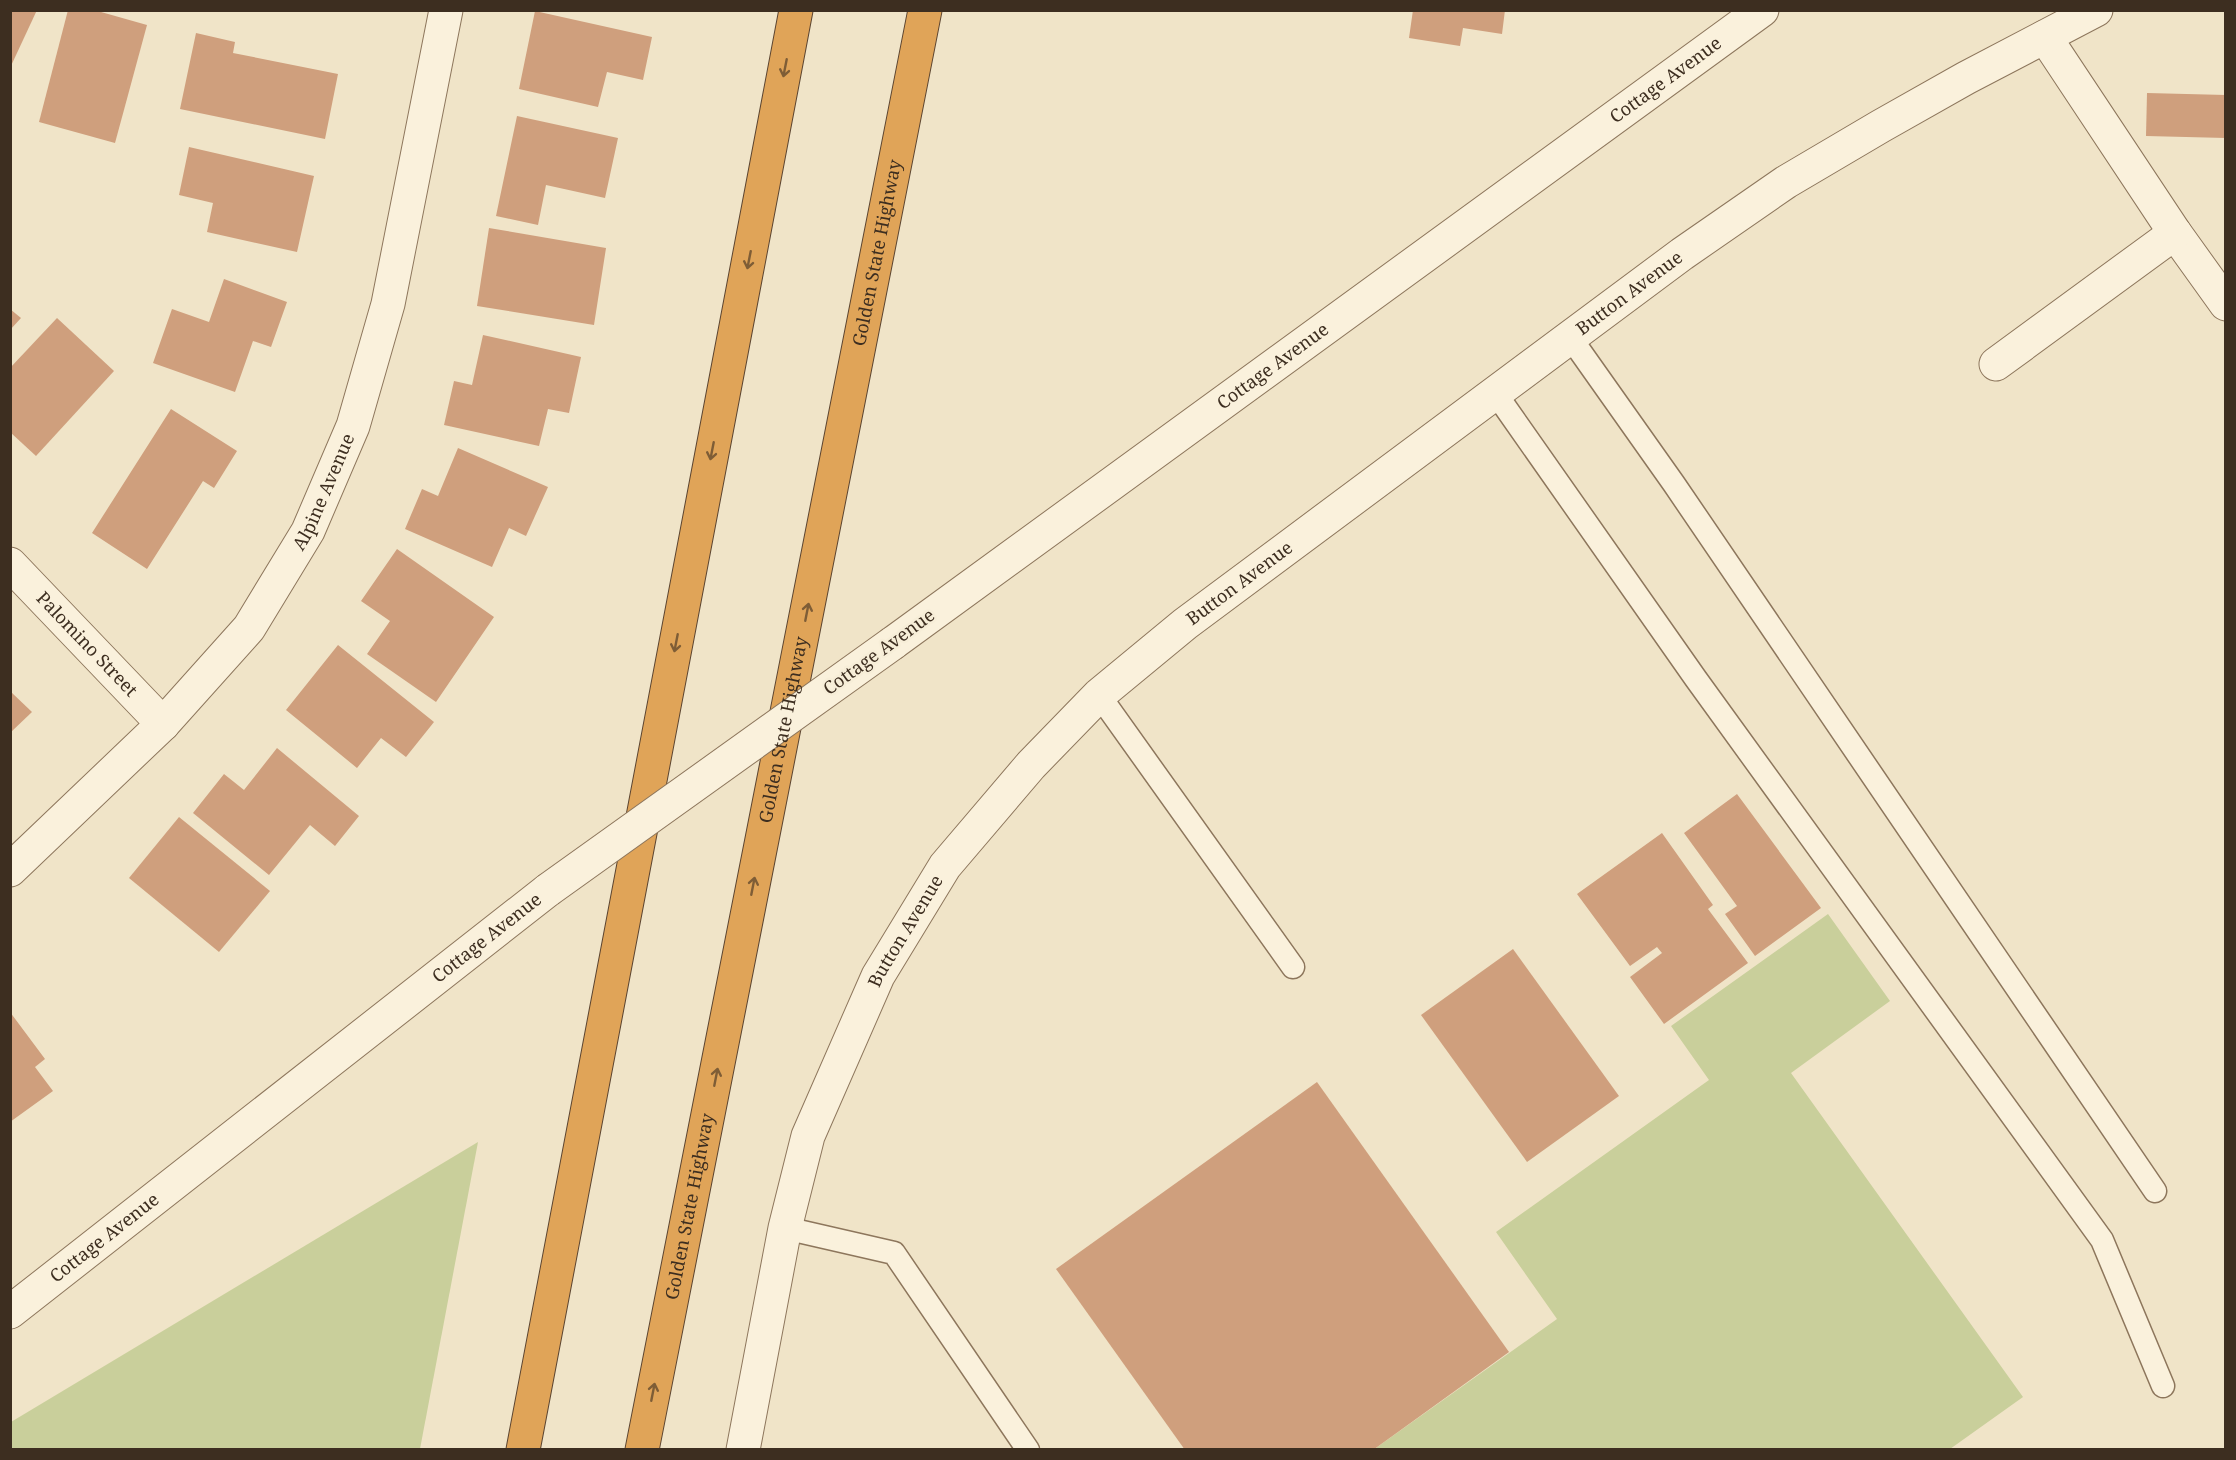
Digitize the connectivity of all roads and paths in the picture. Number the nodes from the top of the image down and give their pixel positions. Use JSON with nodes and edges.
{"nodes":[{"id":1,"x":446,"y":10,"type":"edge"},
{"id":2,"x":796,"y":10,"type":"edge"},
{"id":3,"x":925,"y":10,"type":"edge"},
{"id":4,"x":1762,"y":10,"type":"edge"},
{"id":5,"x":2096,"y":10,"type":"edge"},
{"id":6,"x":2045,"y":37,"type":"junction"},
{"id":7,"x":2175,"y":233,"type":"junction"},
{"id":8,"x":2226,"y":304,"type":"edge"},
{"id":9,"x":1570,"y":337,"type":"junction"},
{"id":10,"x":1996,"y":364,"type":"dead end"},
{"id":11,"x":1496,"y":394,"type":"junction"},
{"id":12,"x":10,"y":564,"type":"edge"},
{"id":13,"x":1099,"y":695,"type":"junction"},
{"id":14,"x":163,"y":724,"type":"junction"},
{"id":15,"x":10,"y":870,"type":"edge"},
{"id":16,"x":1293,"y":967,"type":"dead end"},
{"id":17,"x":2156,"y":1191,"type":"dead end"},
{"id":18,"x":785,"y":1228,"type":"junction"},
{"id":19,"x":10,"y":1312,"type":"edge"},
{"id":20,"x":2163,"y":1386,"type":"dead end"},
{"id":21,"x":523,"y":1449,"type":"edge"},
{"id":22,"x":642,"y":1449,"type":"edge"},
{"id":23,"x":743,"y":1449,"type":"edge"},
{"id":24,"x":1028,"y":1449,"type":"edge"}],
"edges":[{"from":1,"to":14,"type":"street","name":"Alpine Avenue"},
{"from":2,"to":21,"type":"highway","one_way":true},
{"from":22,"to":3,"type":"highway","name":"Golden State Highway","one_way":true},
{"from":4,"to":19,"type":"street","name":"Cottage Avenue","bridge":true},
{"from":5,"to":6,"type":"street","name":"Button Avenue"},
{"from":6,"to":7,"type":"street"},
{"from":6,"to":9,"type":"street","name":"Button Avenue"},
{"from":7,"to":8,"type":"street"},
{"from":7,"to":10,"type":"street"},
{"from":9,"to":11,"type":"street","name":"Button Avenue"},
{"from":9,"to":17,"type":"lane"},
{"from":11,"to":13,"type":"street","name":"Button Avenue"},
{"from":11,"to":20,"type":"lane"},
{"from":12,"to":14,"type":"street","name":"Palomino Street"},
{"from":13,"to":16,"type":"lane"},
{"from":13,"to":18,"type":"street","name":"Button Avenue"},
{"from":14,"to":15,"type":"street","name":"Alpine Avenue"},
{"from":18,"to":23,"type":"street","name":"Button Avenue"},
{"from":18,"to":24,"type":"lane"}]}
